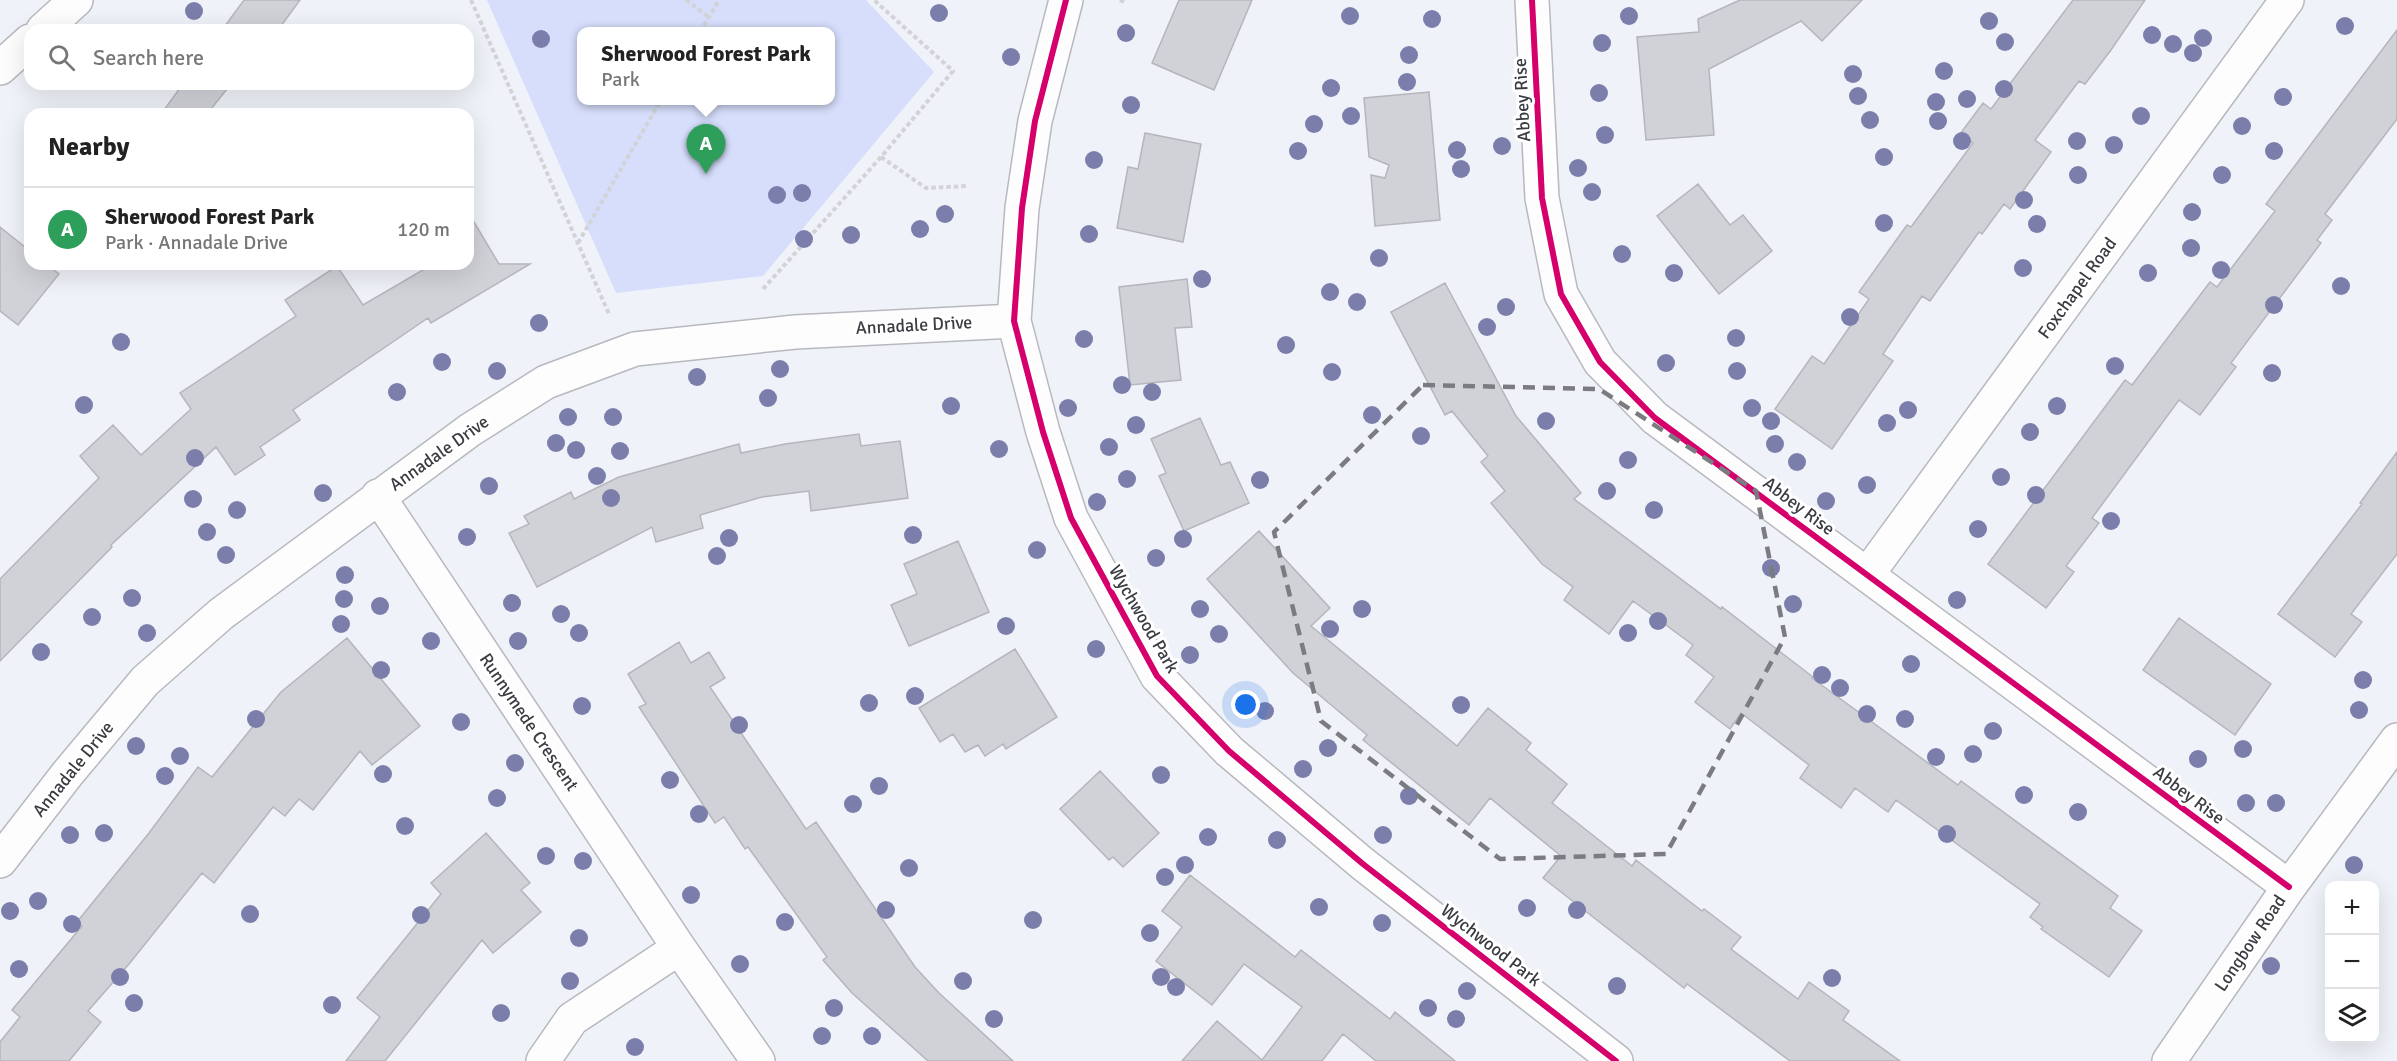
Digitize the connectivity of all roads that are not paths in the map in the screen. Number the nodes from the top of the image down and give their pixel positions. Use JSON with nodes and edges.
{"nodes":[{"id":1,"x":76,"y":0,"type":"edge"},
{"id":2,"x":1066,"y":0,"type":"edge"},
{"id":3,"x":1532,"y":0,"type":"edge"},
{"id":4,"x":2286,"y":0,"type":"edge"},
{"id":5,"x":49,"y":24,"type":"edge"},
{"id":6,"x":24,"y":46,"type":"edge"},
{"id":7,"x":0,"y":68,"type":"edge"},
{"id":8,"x":1014,"y":321,"type":"junction"},
{"id":9,"x":378,"y":496,"type":"junction"},
{"id":10,"x":1868,"y":575,"type":"junction"},
{"id":11,"x":2397,"y":740,"type":"edge"},
{"id":12,"x":0,"y":861,"type":"edge"},
{"id":13,"x":2289,"y":887,"type":"junction"},
{"id":14,"x":679,"y":948,"type":"junction"},
{"id":15,"x":543,"y":1061,"type":"edge"},
{"id":16,"x":758,"y":1061,"type":"edge"},
{"id":17,"x":1616,"y":1061,"type":"edge"},
{"id":18,"x":2169,"y":1061,"type":"edge"}],
"edges":[{"from":1,"to":5,"type":"street"},
{"from":2,"to":8,"type":"street","name":"Wychwood Park"},
{"from":3,"to":10,"type":"street","name":"Abbey Rise"},
{"from":4,"to":10,"type":"street","name":"Foxchapel Road"},
{"from":6,"to":7,"type":"street"},
{"from":8,"to":9,"type":"street","name":"Annadale Drive"},
{"from":8,"to":17,"type":"street","name":"Wychwood Park"},
{"from":9,"to":12,"type":"street","name":"Annadale Drive"},
{"from":9,"to":14,"type":"street","name":"Runnymede Crescent"},
{"from":10,"to":13,"type":"street","name":"Abbey Rise"},
{"from":11,"to":13,"type":"street","name":"Longbow Road"},
{"from":13,"to":18,"type":"street","name":"Longbow Road"},
{"from":14,"to":15,"type":"street"},
{"from":14,"to":16,"type":"street","name":"Runnymede Crescent"}]}
